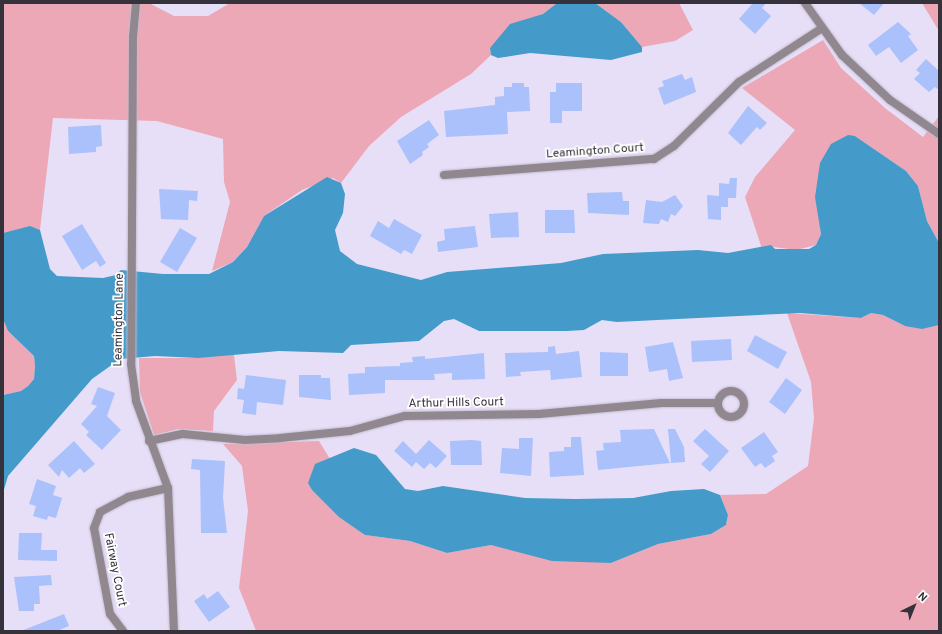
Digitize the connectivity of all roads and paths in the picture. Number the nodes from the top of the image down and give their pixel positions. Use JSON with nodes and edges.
{"nodes":[{"id":1,"x":136,"y":3,"type":"edge"},
{"id":2,"x":805,"y":3,"type":"edge"},
{"id":3,"x":822,"y":28,"type":"junction"},
{"id":4,"x":939,"y":134,"type":"edge"},
{"id":5,"x":444,"y":176,"type":"dead end"},
{"id":6,"x":718,"y":403,"type":"dead end"},
{"id":7,"x":149,"y":441,"type":"junction"},
{"id":8,"x":168,"y":488,"type":"junction"},
{"id":9,"x":123,"y":631,"type":"edge"},
{"id":10,"x":174,"y":631,"type":"edge"}],
"edges":[{"from":1,"to":7,"type":"street","name":"Leamington Lane"},
{"from":2,"to":3,"type":"street"},
{"from":3,"to":4,"type":"street"},
{"from":3,"to":5,"type":"street","name":"Leamington Court"},
{"from":6,"to":7,"type":"street","name":"Arthur Hills Court"},
{"from":7,"to":8,"type":"street","name":"Leamington Lane"},
{"from":8,"to":9,"type":"street","name":"Fairway Court"},
{"from":8,"to":10,"type":"street","name":"Leamington Lane"}]}
